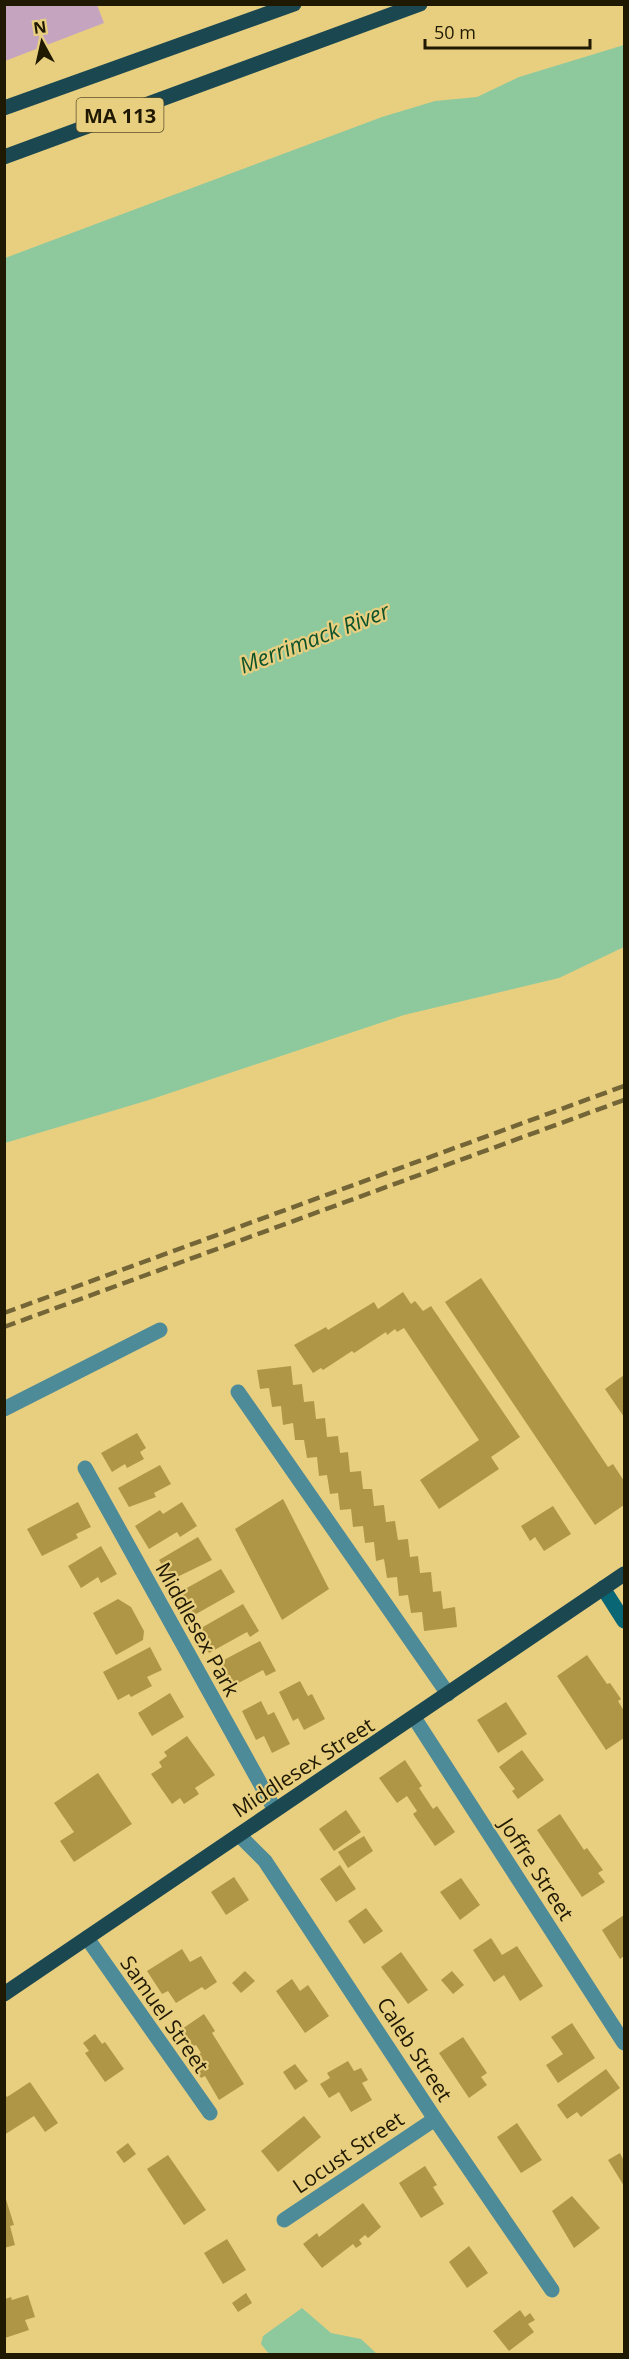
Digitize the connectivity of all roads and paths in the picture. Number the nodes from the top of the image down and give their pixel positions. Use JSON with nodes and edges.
{"nodes":[{"id":1,"x":294,"y":4,"type":"edge"},
{"id":2,"x":420,"y":4,"type":"edge"},
{"id":3,"x":4,"y":108,"type":"edge"},
{"id":4,"x":4,"y":157,"type":"edge"},
{"id":5,"x":160,"y":1330,"type":"dead end"},
{"id":6,"x":238,"y":1392,"type":"dead end"},
{"id":7,"x":4,"y":1409,"type":"edge"},
{"id":8,"x":85,"y":1468,"type":"dead end"},
{"id":9,"x":624,"y":1574,"type":"edge"},
{"id":10,"x":603,"y":1588,"type":"junction"},
{"id":11,"x":624,"y":1621,"type":"edge"},
{"id":12,"x":448,"y":1694,"type":"junction"},
{"id":13,"x":415,"y":1719,"type":"junction"},
{"id":14,"x":274,"y":1810,"type":"junction"},
{"id":15,"x":238,"y":1835,"type":"junction"},
{"id":16,"x":87,"y":1938,"type":"junction"},
{"id":17,"x":4,"y":1994,"type":"edge"},
{"id":18,"x":624,"y":2043,"type":"edge"},
{"id":19,"x":210,"y":2113,"type":"dead end"},
{"id":20,"x":435,"y":2119,"type":"junction"},
{"id":21,"x":284,"y":2220,"type":"dead end"},
{"id":22,"x":552,"y":2290,"type":"dead end"}],
"edges":[{"from":1,"to":3,"type":"main road","number":"MA 113"},
{"from":2,"to":4,"type":"main road","number":"MA 113"},
{"from":5,"to":7,"type":"street"},
{"from":6,"to":12,"type":"street"},
{"from":8,"to":14,"type":"street","name":"Middlesex Park"},
{"from":9,"to":10,"type":"main road","name":"Middlesex Street"},
{"from":10,"to":11,"type":"street"},
{"from":10,"to":12,"type":"main road","name":"Middlesex Street"},
{"from":12,"to":13,"type":"main road","name":"Middlesex Street"},
{"from":13,"to":14,"type":"main road","name":"Middlesex Street"},
{"from":13,"to":18,"type":"street","name":"Joffre Street"},
{"from":14,"to":15,"type":"main road","name":"Middlesex Street"},
{"from":15,"to":16,"type":"main road","name":"Middlesex Street"},
{"from":15,"to":20,"type":"street","name":"Caleb Street"},
{"from":16,"to":17,"type":"main road","name":"Middlesex Street"},
{"from":16,"to":19,"type":"street","name":"Samuel Street"},
{"from":20,"to":21,"type":"street","name":"Locust Street"},
{"from":20,"to":22,"type":"street","name":"Caleb Street"}]}
